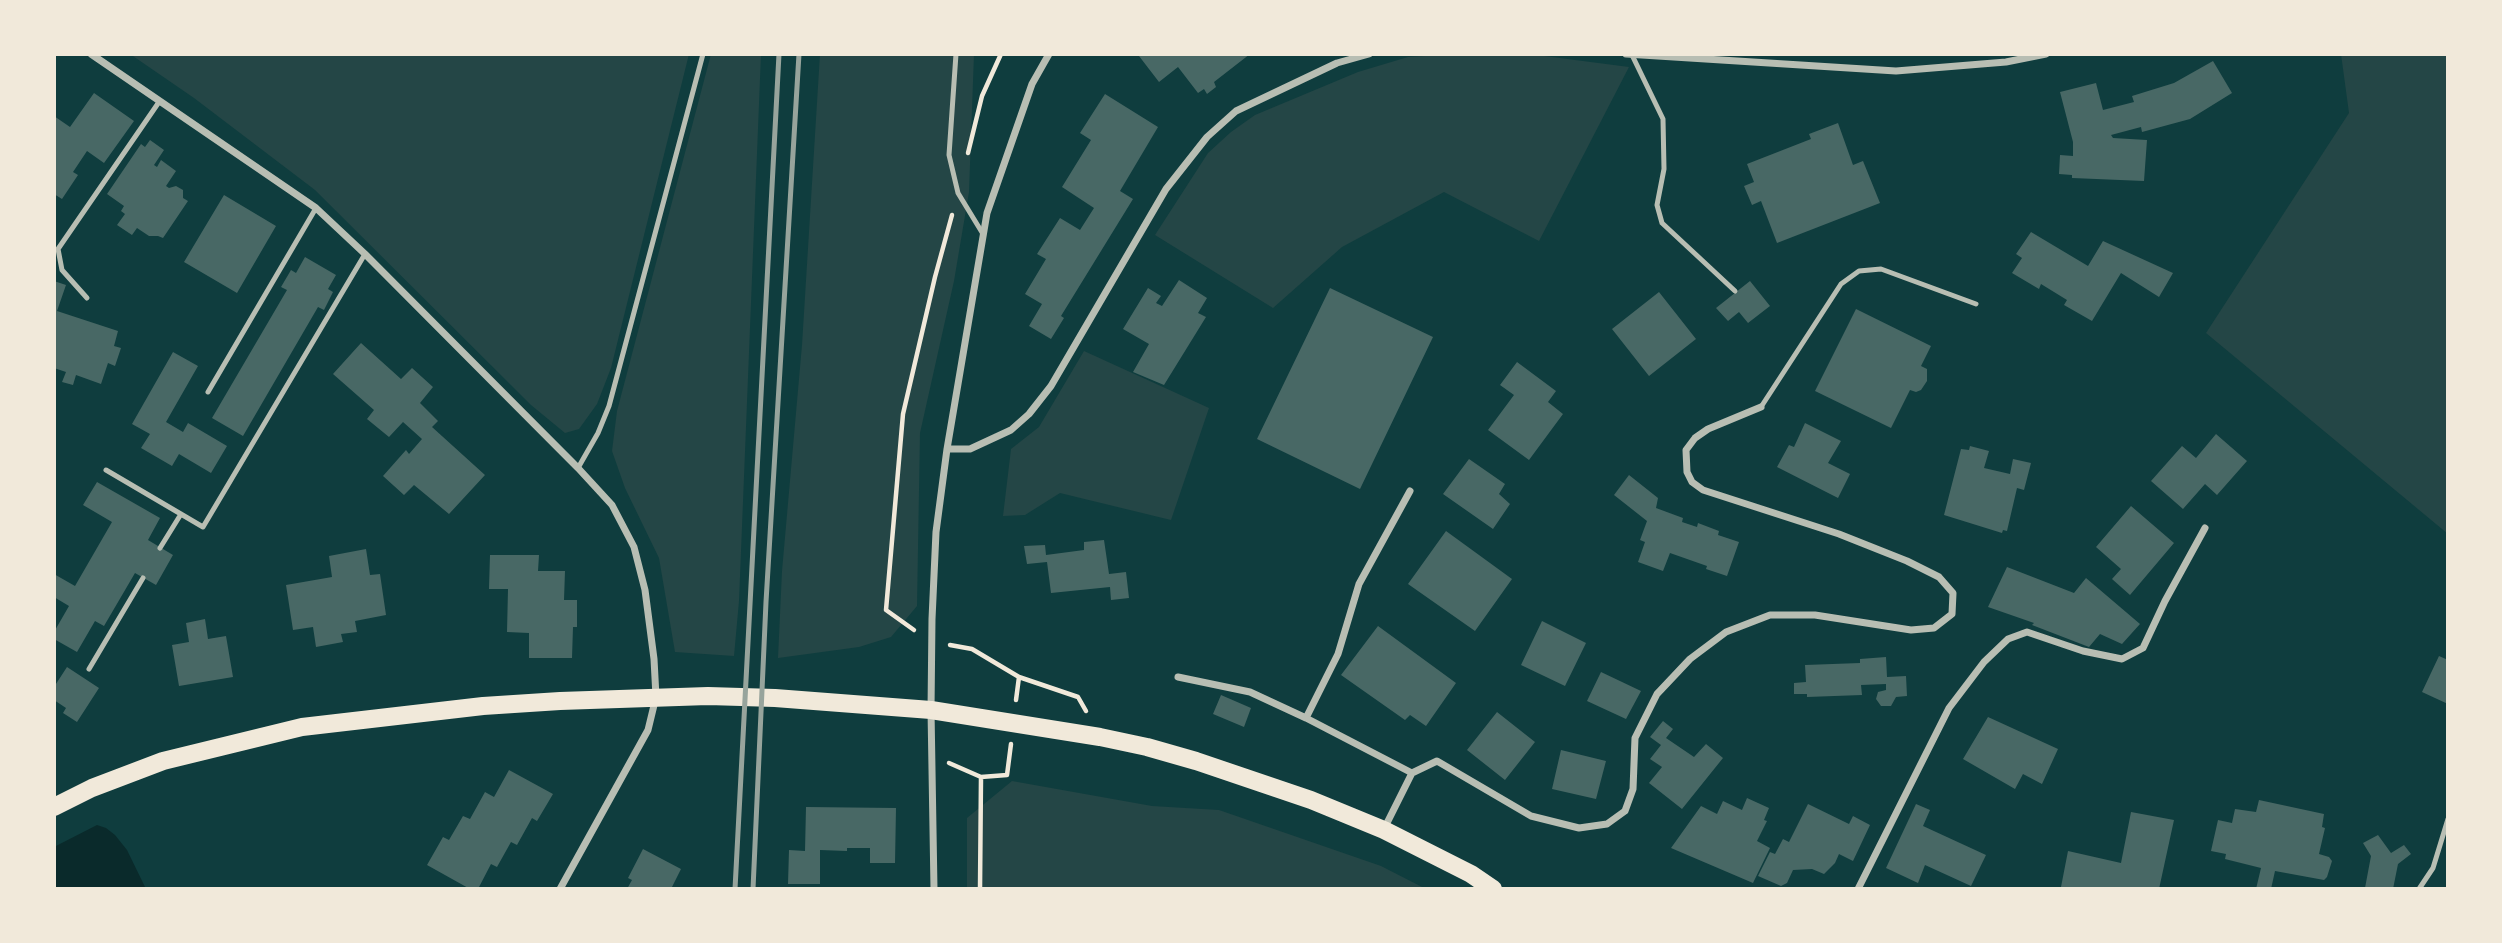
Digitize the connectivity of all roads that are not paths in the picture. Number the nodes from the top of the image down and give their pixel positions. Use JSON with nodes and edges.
{"nodes":[{"id":1,"x":91,"y":54,"type":"edge"},
{"id":2,"x":704,"y":54,"type":"edge"},
{"id":3,"x":956,"y":54,"type":"edge"},
{"id":4,"x":1049,"y":54,"type":"edge"},
{"id":5,"x":1369,"y":54,"type":"edge"},
{"id":6,"x":1626,"y":54,"type":"edge"},
{"id":7,"x":2046,"y":54,"type":"edge"},
{"id":8,"x":1632,"y":55,"type":"edge"},
{"id":9,"x":159,"y":102,"type":"junction"},
{"id":10,"x":316,"y":208,"type":"junction"},
{"id":11,"x":982,"y":234,"type":"junction"},
{"id":12,"x":365,"y":254,"type":"junction"},
{"id":13,"x":1735,"y":291,"type":"dead end"},
{"id":14,"x":87,"y":298,"type":"dead end"},
{"id":15,"x":1976,"y":304,"type":"dead end"},
{"id":16,"x":208,"y":392,"type":"dead end"},
{"id":17,"x":1761,"y":407,"type":"joint"},
{"id":18,"x":947,"y":449,"type":"junction"},
{"id":19,"x":578,"y":468,"type":"junction"},
{"id":20,"x":106,"y":470,"type":"dead end"},
{"id":21,"x":1410,"y":491,"type":"dead end"},
{"id":22,"x":181,"y":514,"type":"junction"},
{"id":23,"x":2205,"y":528,"type":"dead end"},
{"id":24,"x":160,"y":548,"type":"dead end"},
{"id":25,"x":143,"y":578,"type":"dead end"},
{"id":26,"x":89,"y":669,"type":"dead end"},
{"id":27,"x":1178,"y":677,"type":"dead end"},
{"id":28,"x":656,"y":697,"type":"junction"},
{"id":29,"x":931,"y":710,"type":"junction"},
{"id":30,"x":1306,"y":718,"type":"junction"},
{"id":31,"x":1412,"y":773,"type":"junction"},
{"id":32,"x":54,"y":807,"type":"edge"},
{"id":33,"x":2448,"y":819,"type":"edge"},
{"id":34,"x":1384,"y":830,"type":"junction"},
{"id":35,"x":560,"y":889,"type":"edge"},
{"id":36,"x":934,"y":889,"type":"edge"},
{"id":37,"x":1493,"y":889,"type":"edge"},
{"id":38,"x":1858,"y":889,"type":"edge"},
{"id":39,"x":2419,"y":889,"type":"edge"}],
"edges":[{"from":1,"to":9,"type":"street"},
{"from":2,"to":19,"type":"lane"},
{"from":3,"to":11,"type":"lane"},
{"from":4,"to":11,"type":"street"},
{"from":5,"to":18,"type":"street"},
{"from":6,"to":8,"type":"street"},
{"from":7,"to":8,"type":"street"},
{"from":8,"to":13,"type":"lane"},
{"from":9,"to":10,"type":"street"},
{"from":9,"to":14,"type":"lane"},
{"from":10,"to":12,"type":"street"},
{"from":10,"to":16,"type":"lane"},
{"from":11,"to":18,"type":"street"},
{"from":12,"to":19,"type":"street"},
{"from":12,"to":22,"type":"lane"},
{"from":15,"to":17,"type":"lane"},
{"from":17,"to":31,"type":"street"},
{"from":18,"to":29,"type":"street"},
{"from":19,"to":28,"type":"street"},
{"from":20,"to":22,"type":"lane"},
{"from":21,"to":30,"type":"street"},
{"from":22,"to":24,"type":"lane"},
{"from":23,"to":38,"type":"street"},
{"from":25,"to":26,"type":"lane"},
{"from":27,"to":30,"type":"street"},
{"from":28,"to":29,"type":"main road"},
{"from":28,"to":32,"type":"main road"},
{"from":28,"to":35,"type":"street"},
{"from":29,"to":34,"type":"main road"},
{"from":29,"to":36,"type":"street"},
{"from":30,"to":31,"type":"street"},
{"from":31,"to":34,"type":"street"},
{"from":33,"to":39,"type":"lane"},
{"from":34,"to":37,"type":"main road"}]}
